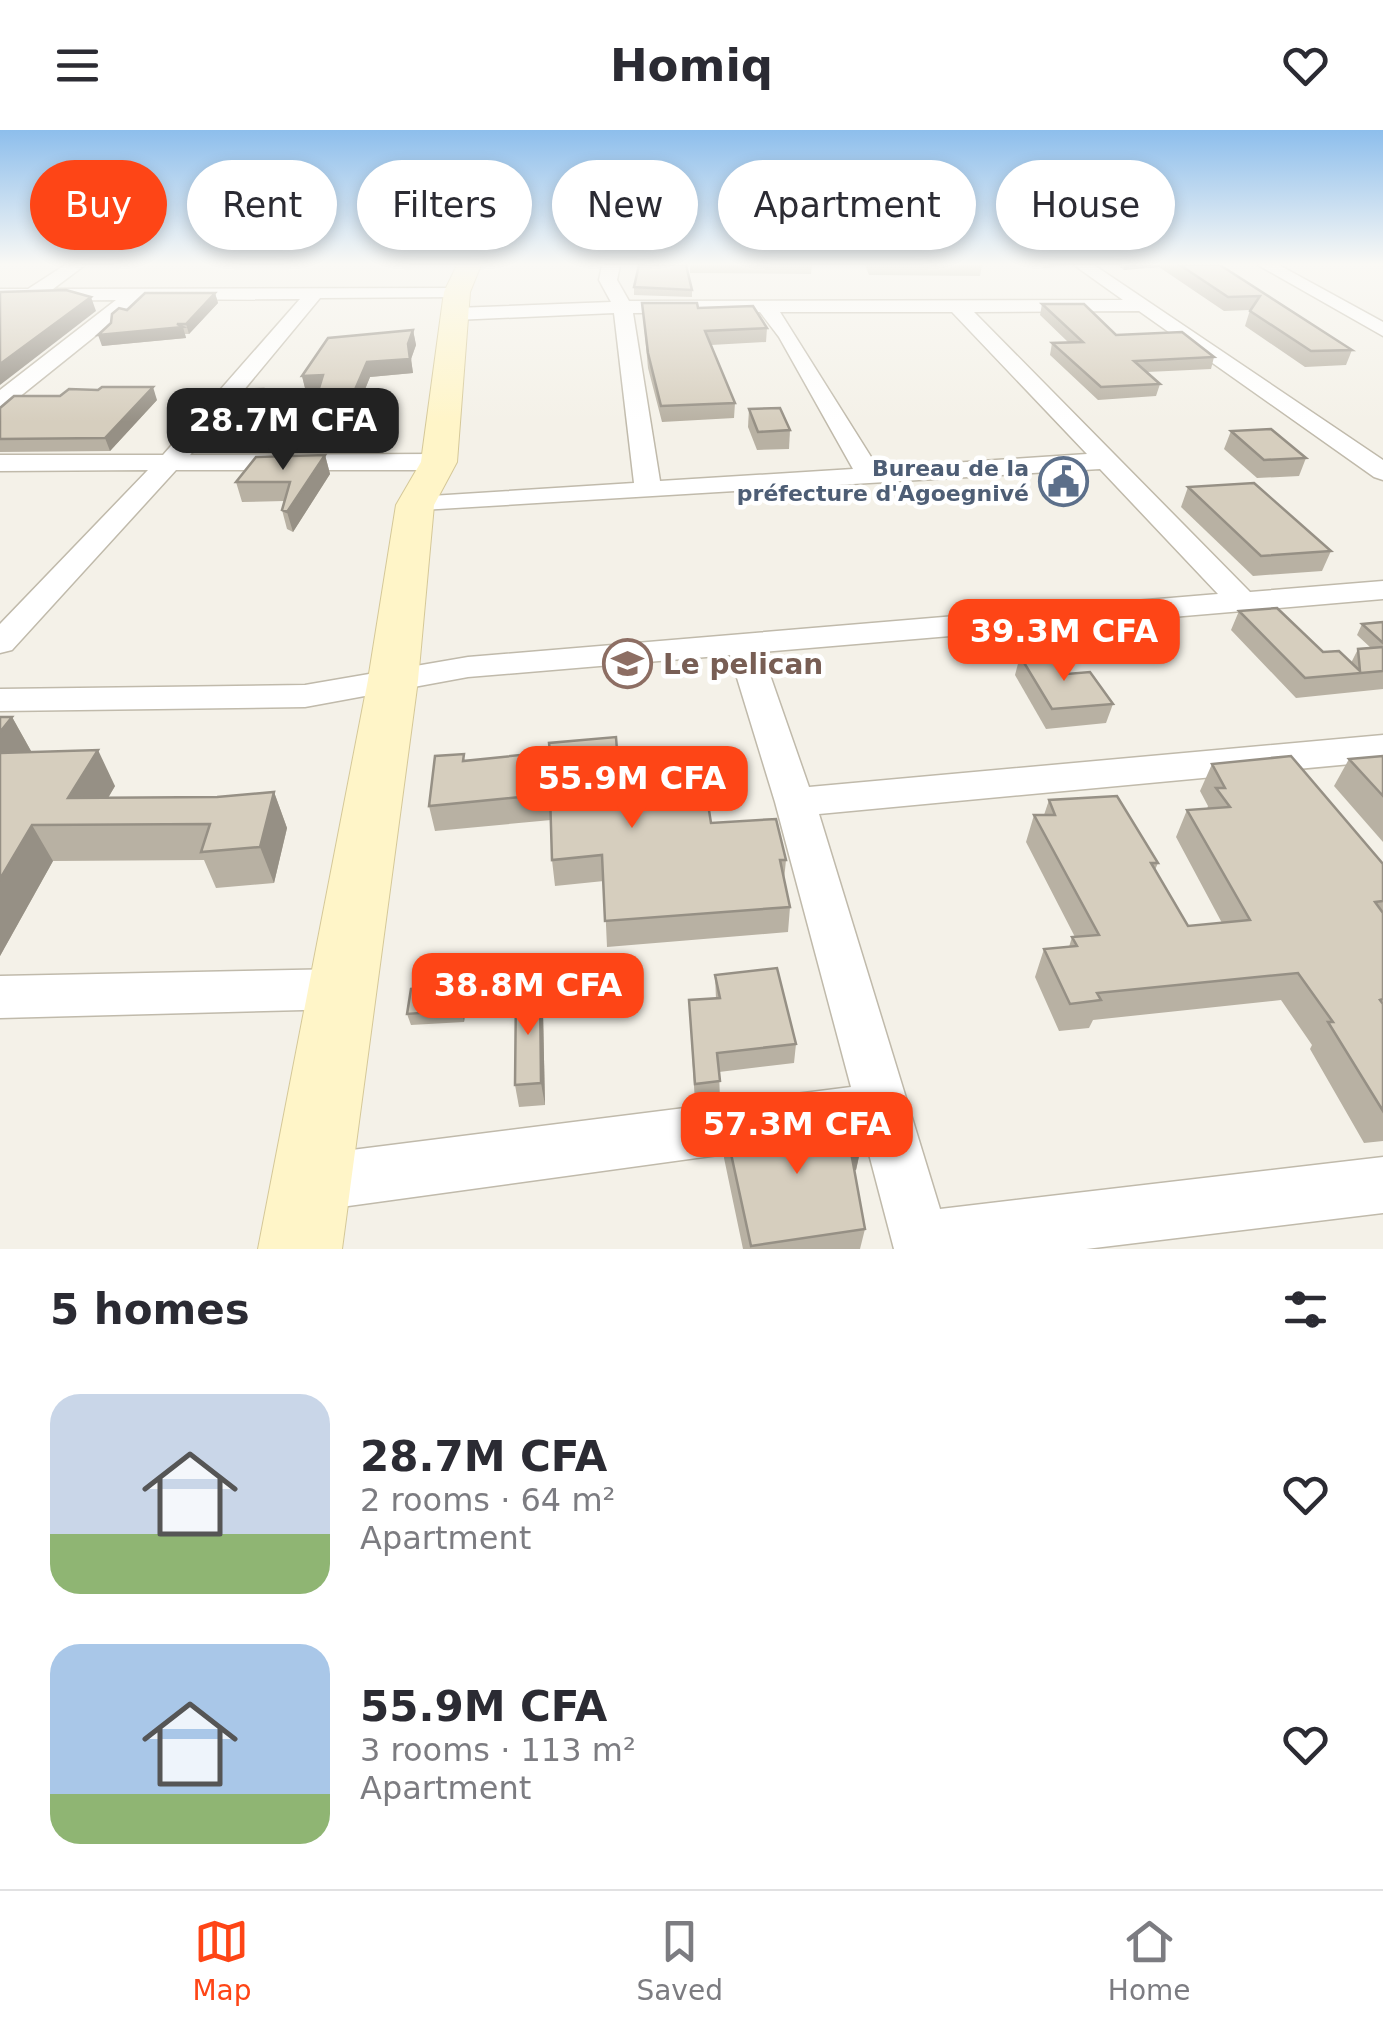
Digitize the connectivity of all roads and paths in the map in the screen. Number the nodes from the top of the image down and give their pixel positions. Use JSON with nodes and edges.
{"nodes":[{"id":1,"x":106,"y":317,"type":"edge"},
{"id":2,"x":294,"y":317,"type":"edge"},
{"id":3,"x":456,"y":317,"type":"edge"},
{"id":4,"x":624,"y":317,"type":"edge"},
{"id":5,"x":774,"y":317,"type":"edge"},
{"id":6,"x":968,"y":317,"type":"edge"},
{"id":7,"x":1156,"y":317,"type":"edge"},
{"id":8,"x":1360,"y":317,"type":"edge"},
{"id":9,"x":1383,"y":330,"type":"edge"},
{"id":10,"x":0,"y":401,"type":"edge"},
{"id":11,"x":1383,"y":443,"type":"edge"},
{"id":12,"x":1348,"y":446,"type":"junction"},
{"id":13,"x":171,"y":461,"type":"junction"},
{"id":14,"x":1104,"y":461,"type":"junction"},
{"id":15,"x":0,"y":463,"type":"edge"},
{"id":16,"x":1383,"y":472,"type":"edge"},
{"id":17,"x":870,"y":476,"type":"junction"},
{"id":18,"x":427,"y":484,"type":"junction"},
{"id":19,"x":648,"y":490,"type":"junction"},
{"id":20,"x":1383,"y":590,"type":"edge"},
{"id":21,"x":1241,"y":600,"type":"junction"},
{"id":22,"x":742,"y":642,"type":"junction"},
{"id":23,"x":0,"y":643,"type":"edge"},
{"id":24,"x":394,"y":680,"type":"junction"},
{"id":25,"x":0,"y":700,"type":"edge"},
{"id":26,"x":1383,"y":748,"type":"edge"},
{"id":27,"x":795,"y":802,"type":"junction"},
{"id":28,"x":343,"y":989,"type":"junction"},
{"id":29,"x":0,"y":997,"type":"edge"},
{"id":30,"x":882,"y":1108,"type":"junction"},
{"id":31,"x":312,"y":1183,"type":"junction"},
{"id":32,"x":1383,"y":1185,"type":"edge"},
{"id":33,"x":922,"y":1245,"type":"edge"},
{"id":34,"x":300,"y":1249,"type":"edge"}],
"edges":[{"from":1,"to":10,"type":"street"},
{"from":2,"to":13,"type":"street"},
{"from":3,"to":18,"type":"street"},
{"from":4,"to":19,"type":"street"},
{"from":5,"to":17,"type":"street"},
{"from":6,"to":14,"type":"street"},
{"from":7,"to":12,"type":"street"},
{"from":8,"to":9,"type":"street"},
{"from":11,"to":12,"type":"street"},
{"from":12,"to":16,"type":"street"},
{"from":13,"to":15,"type":"street"},
{"from":13,"to":18,"type":"street"},
{"from":13,"to":23,"type":"street"},
{"from":14,"to":17,"type":"street"},
{"from":14,"to":21,"type":"street"},
{"from":17,"to":19,"type":"street"},
{"from":18,"to":19,"type":"street"},
{"from":18,"to":24,"type":"street"},
{"from":20,"to":21,"type":"street"},
{"from":21,"to":22,"type":"street"},
{"from":22,"to":24,"type":"street"},
{"from":22,"to":27,"type":"street"},
{"from":24,"to":25,"type":"street"},
{"from":24,"to":28,"type":"street"},
{"from":26,"to":27,"type":"street"},
{"from":27,"to":30,"type":"street"},
{"from":28,"to":29,"type":"street"},
{"from":28,"to":31,"type":"street"},
{"from":30,"to":31,"type":"street"},
{"from":30,"to":33,"type":"street"},
{"from":31,"to":34,"type":"street"},
{"from":32,"to":33,"type":"street"}]}
